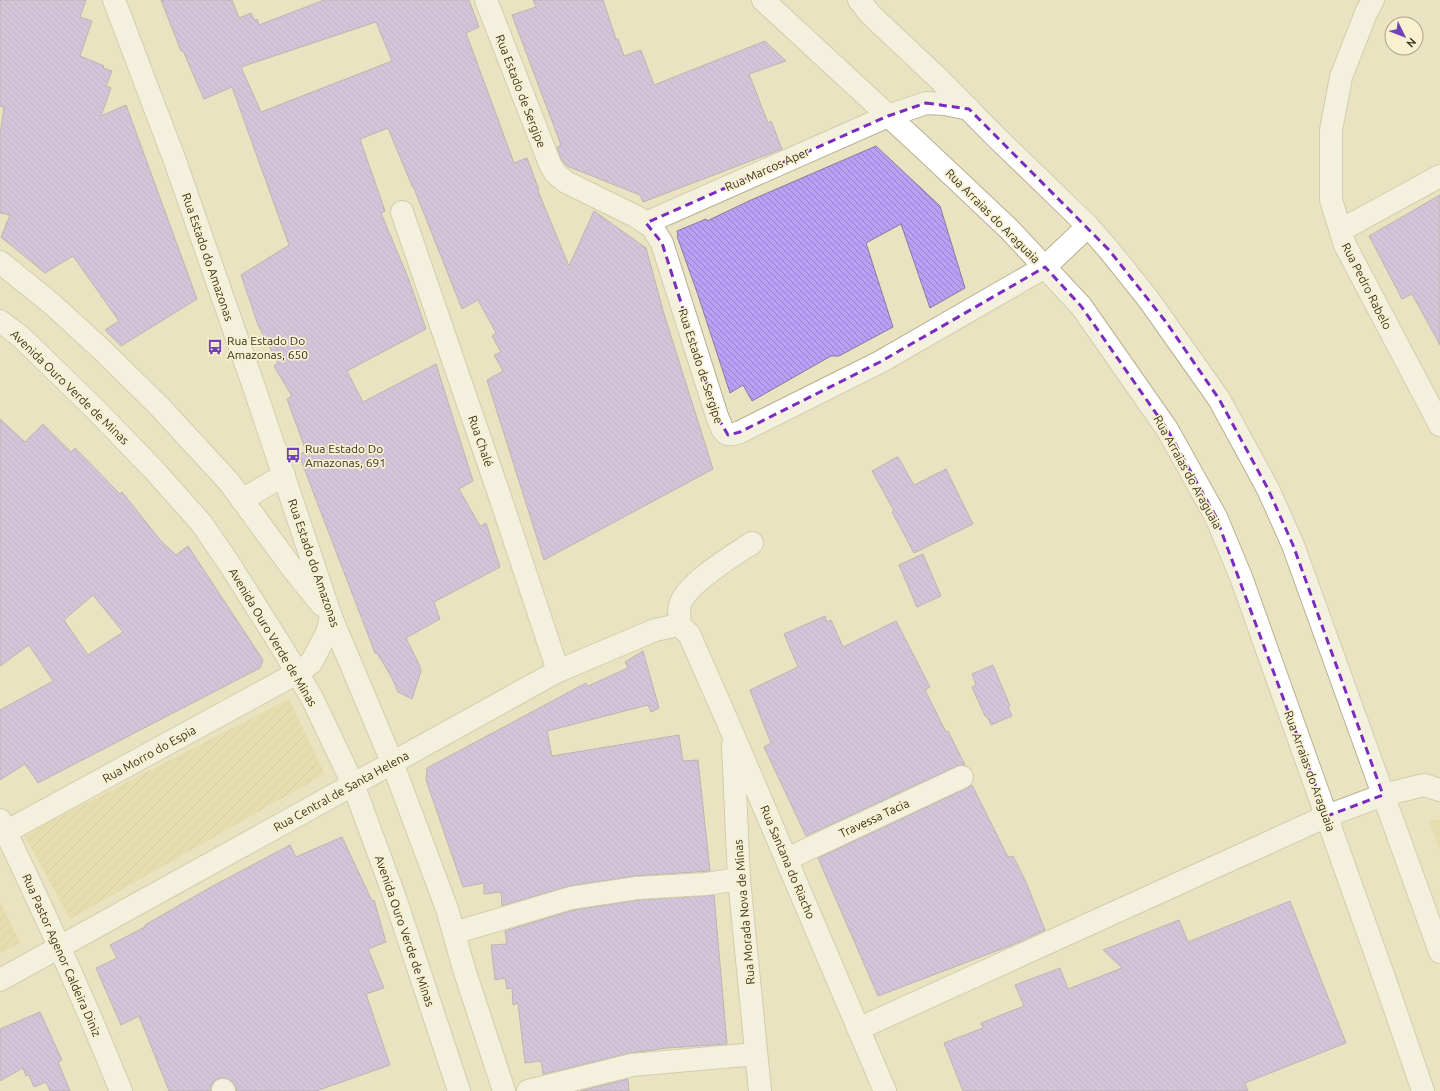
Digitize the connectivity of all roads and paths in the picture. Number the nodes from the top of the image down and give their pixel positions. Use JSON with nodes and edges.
{"nodes":[{"id":1,"x":114,"y":0,"type":"edge"},
{"id":2,"x":486,"y":0,"type":"edge"},
{"id":3,"x":763,"y":0,"type":"edge"},
{"id":4,"x":859,"y":0,"type":"edge"},
{"id":5,"x":1373,"y":0,"type":"edge"},
{"id":6,"x":969,"y":109,"type":"junction"},
{"id":7,"x":888,"y":116,"type":"junction"},
{"id":8,"x":1440,"y":176,"type":"edge"},
{"id":9,"x":402,"y":212,"type":"dead end"},
{"id":10,"x":646,"y":223,"type":"junction"},
{"id":11,"x":1088,"y":226,"type":"junction"},
{"id":12,"x":1341,"y":230,"type":"junction"},
{"id":13,"x":0,"y":262,"type":"edge"},
{"id":14,"x":1045,"y":267,"type":"junction"},
{"id":15,"x":0,"y":321,"type":"edge"},
{"id":16,"x":1438,"y":416,"type":"edge"},
{"id":17,"x":284,"y":475,"type":"junction"},
{"id":18,"x":242,"y":500,"type":"junction"},
{"id":19,"x":752,"y":543,"type":"dead end"},
{"id":20,"x":332,"y":617,"type":"junction"},
{"id":21,"x":685,"y":630,"type":"junction"},
{"id":22,"x":558,"y":671,"type":"junction"},
{"id":23,"x":297,"y":673,"type":"junction"},
{"id":24,"x":732,"y":732,"type":"junction"},
{"id":25,"x":392,"y":762,"type":"junction"},
{"id":26,"x":962,"y":777,"type":"dead end"},
{"id":27,"x":353,"y":784,"type":"junction"},
{"id":28,"x":1440,"y":790,"type":"edge"},
{"id":29,"x":1383,"y":795,"type":"junction"},
{"id":30,"x":1327,"y":816,"type":"junction"},
{"id":31,"x":2,"y":829,"type":"edge"},
{"id":32,"x":786,"y":859,"type":"junction"},
{"id":33,"x":739,"y":879,"type":"junction"},
{"id":34,"x":454,"y":933,"type":"junction"},
{"id":35,"x":60,"y":947,"type":"junction"},
{"id":36,"x":1440,"y":952,"type":"edge"},
{"id":37,"x":0,"y":980,"type":"edge"},
{"id":38,"x":858,"y":1028,"type":"junction"},
{"id":39,"x":756,"y":1054,"type":"junction"},
{"id":40,"x":121,"y":1091,"type":"edge"},
{"id":41,"x":458,"y":1091,"type":"edge"},
{"id":42,"x":504,"y":1091,"type":"edge"},
{"id":43,"x":528,"y":1091,"type":"edge"},
{"id":44,"x":760,"y":1091,"type":"edge"},
{"id":45,"x":885,"y":1091,"type":"edge"},
{"id":46,"x":1423,"y":1091,"type":"edge"}],
"edges":[{"from":1,"to":17,"type":"street","name":"Rua Estado do Amazonas"},
{"from":2,"to":10,"type":"street","name":"Rua Estado de Sergipe"},
{"from":3,"to":7,"type":"street","name":"Rua Arraias do Araguaia"},
{"from":4,"to":6,"type":"street"},
{"from":5,"to":12,"type":"street","name":"Rua Pedro Rabelo"},
{"from":6,"to":7,"type":"street","name":"Rua Marcos Aper"},
{"from":6,"to":11,"type":"street"},
{"from":7,"to":10,"type":"street","name":"Rua Marcos Aper"},
{"from":7,"to":14,"type":"street","name":"Rua Arraias do Araguaia"},
{"from":8,"to":12,"type":"street"},
{"from":9,"to":22,"type":"street","name":"Rua Chalé"},
{"from":10,"to":14,"type":"street","name":"Rua Estado de Sergipe"},
{"from":11,"to":14,"type":"street","name":"Rua Estado de Sergipe"},
{"from":11,"to":29,"type":"street"},
{"from":12,"to":16,"type":"street","name":"Rua Pedro Rabelo"},
{"from":13,"to":18,"type":"street"},
{"from":14,"to":30,"type":"street","name":"Rua Arraias do Araguaia"},
{"from":15,"to":23,"type":"street","name":"Avenida Ouro Verde de Minas"},
{"from":17,"to":18,"type":"street"},
{"from":17,"to":20,"type":"street","name":"Rua Estado do Amazonas"},
{"from":18,"to":20,"type":"street"},
{"from":19,"to":21,"type":"street"},
{"from":20,"to":23,"type":"street","name":"Rua Morro do Espia"},
{"from":20,"to":25,"type":"street","name":"Rua Estado do Amazonas"},
{"from":21,"to":22,"type":"street","name":"Rua Central de Santa Helena"},
{"from":21,"to":24,"type":"street","name":"Rua Santana do Riacho"},
{"from":22,"to":25,"type":"street","name":"Rua Central de Santa Helena"},
{"from":23,"to":27,"type":"street","name":"Avenida Ouro Verde de Minas"},
{"from":23,"to":31,"type":"street","name":"Rua Morro do Espia"},
{"from":24,"to":32,"type":"street","name":"Rua Santana do Riacho"},
{"from":24,"to":33,"type":"street","name":"Rua Morada Nova de Minas"},
{"from":25,"to":27,"type":"street","name":"Rua Central de Santa Helena"},
{"from":25,"to":34,"type":"street"},
{"from":26,"to":32,"type":"street","name":"Travessa Tacia"},
{"from":27,"to":35,"type":"street","name":"Rua Central de Santa Helena"},
{"from":27,"to":41,"type":"street","name":"Avenida Ouro Verde de Minas"},
{"from":28,"to":29,"type":"street"},
{"from":29,"to":30,"type":"street"},
{"from":29,"to":36,"type":"street"},
{"from":30,"to":38,"type":"street"},
{"from":30,"to":46,"type":"street","name":"Rua Arraias do Araguaia"},
{"from":31,"to":35,"type":"street","name":"Rua Pastor Agenor Caldeira Diniz"},
{"from":32,"to":38,"type":"street","name":"Rua Santana do Riacho"},
{"from":33,"to":34,"type":"street"},
{"from":33,"to":39,"type":"street","name":"Rua Morada Nova de Minas"},
{"from":34,"to":42,"type":"street"},
{"from":35,"to":37,"type":"street","name":"Rua Central de Santa Helena"},
{"from":35,"to":40,"type":"street","name":"Rua Pastor Agenor Caldeira Diniz"},
{"from":38,"to":45,"type":"street","name":"Rua Santana do Riacho"},
{"from":39,"to":43,"type":"street"},
{"from":39,"to":44,"type":"street","name":"Rua Morada Nova de Minas"}]}
